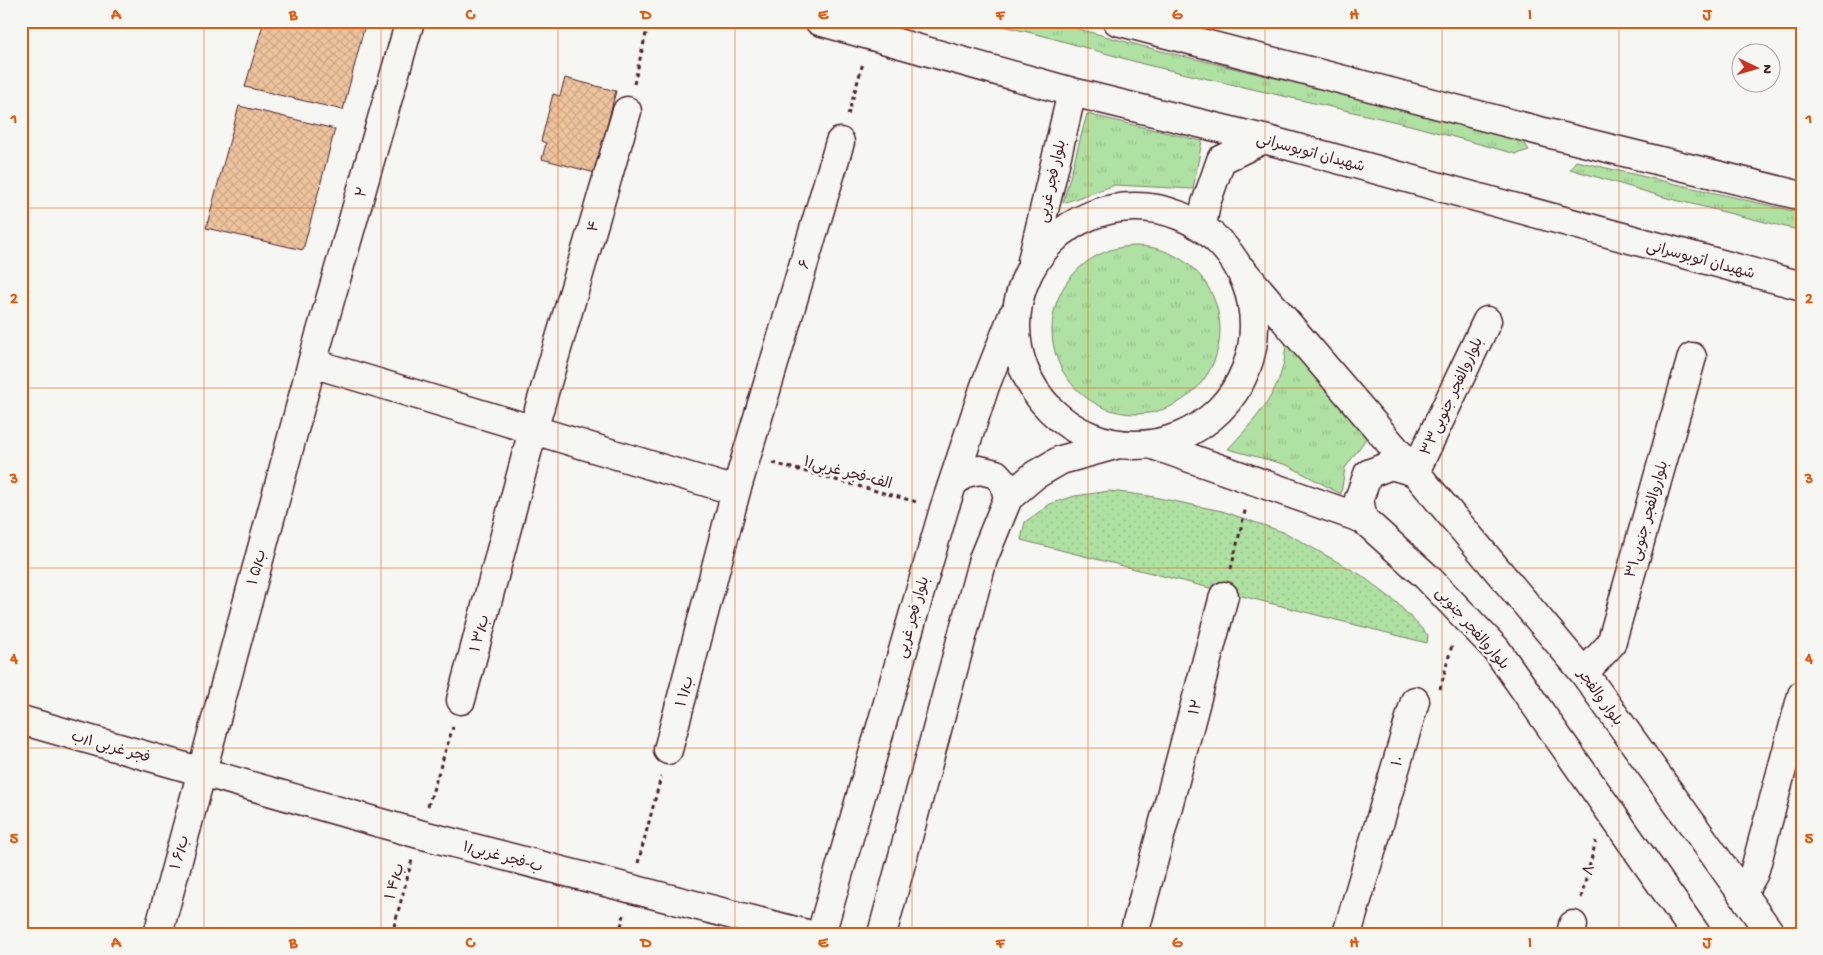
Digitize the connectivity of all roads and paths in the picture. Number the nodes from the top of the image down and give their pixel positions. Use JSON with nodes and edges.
{"nodes":[{"id":1,"x":410,"y":21,"type":"edge"},
{"id":2,"x":649,"y":21,"type":"edge"},
{"id":3,"x":819,"y":21,"type":"edge"},
{"id":4,"x":1117,"y":21,"type":"edge"},
{"id":5,"x":872,"y":36,"type":"junction"},
{"id":6,"x":1072,"y":92,"type":"junction"},
{"id":7,"x":627,"y":111,"type":"joint"},
{"id":8,"x":1264,"y":139,"type":"junction"},
{"id":9,"x":840,"y":142,"type":"joint"},
{"id":10,"x":1802,"y":196,"type":"edge"},
{"id":11,"x":1202,"y":226,"type":"junction"},
{"id":12,"x":1030,"y":269,"type":"junction"},
{"id":13,"x":1242,"y":270,"type":"junction"},
{"id":14,"x":1802,"y":286,"type":"edge"},
{"id":15,"x":1018,"y":305,"type":"junction"},
{"id":16,"x":1487,"y":321,"type":"dead end"},
{"id":17,"x":1692,"y":357,"type":"dead end"},
{"id":18,"x":312,"y":363,"type":"junction"},
{"id":19,"x":533,"y":430,"type":"junction"},
{"id":20,"x":1153,"y":444,"type":"junction"},
{"id":21,"x":1115,"y":445,"type":"junction"},
{"id":22,"x":747,"y":456,"type":"junction"},
{"id":23,"x":1415,"y":472,"type":"junction"},
{"id":24,"x":1253,"y":479,"type":"junction"},
{"id":25,"x":953,"y":483,"type":"junction"},
{"id":26,"x":736,"y":491,"type":"junction"},
{"id":27,"x":1008,"y":498,"type":"junction"},
{"id":28,"x":944,"y":509,"type":"junction"},
{"id":29,"x":1363,"y":520,"type":"junction"},
{"id":30,"x":1224,"y":596,"type":"joint"},
{"id":31,"x":1461,"y":613,"type":"junction"},
{"id":32,"x":1584,"y":672,"type":"junction"},
{"id":33,"x":1802,"y":696,"type":"edge"},
{"id":34,"x":461,"y":700,"type":"joint"},
{"id":35,"x":1415,"y":701,"type":"joint"},
{"id":36,"x":21,"y":720,"type":"edge"},
{"id":37,"x":668,"y":750,"type":"joint"},
{"id":38,"x":201,"y":771,"type":"junction"},
{"id":39,"x":1606,"y":806,"type":"junction"},
{"id":40,"x":419,"y":834,"type":"junction"},
{"id":41,"x":631,"y":890,"type":"junction"},
{"id":42,"x":1742,"y":894,"type":"junction"},
{"id":43,"x":1572,"y":929,"type":"edge"},
{"id":44,"x":158,"y":934,"type":"edge"},
{"id":45,"x":392,"y":934,"type":"edge"},
{"id":46,"x":807,"y":934,"type":"edge"},
{"id":47,"x":821,"y":934,"type":"edge"},
{"id":48,"x":882,"y":934,"type":"edge"},
{"id":49,"x":1134,"y":934,"type":"edge"},
{"id":50,"x":1347,"y":934,"type":"edge"},
{"id":51,"x":1696,"y":934,"type":"edge"},
{"id":52,"x":1771,"y":934,"type":"edge"}],
"edges":[{"from":1,"to":18,"type":"main road","name":"۲"},
{"from":2,"to":7,"type":"path"},
{"from":3,"to":5,"type":"main road","name":"شهیدان اتوبوسرانی"},
{"from":4,"to":10,"type":"main road"},
{"from":5,"to":6,"type":"main road","name":"شهیدان اتوبوسرانی"},
{"from":5,"to":9,"type":"path"},
{"from":6,"to":8,"type":"main road","name":"شهیدان اتوبوسرانی"},
{"from":6,"to":12,"type":"main road","name":"بلوار فجر غربی"},
{"from":7,"to":19,"type":"main road","name":"۴"},
{"from":8,"to":11,"type":"main road"},
{"from":8,"to":14,"type":"main road","name":"شهیدان اتوبوسرانی"},
{"from":9,"to":22,"type":"main road","name":"۶"},
{"from":11,"to":12,"type":"main road"},
{"from":11,"to":13,"type":"main road","name":"بلوار والفجر"},
{"from":12,"to":15,"type":"main road"},
{"from":13,"to":20,"type":"main road"},
{"from":13,"to":23,"type":"main road","name":"بلوار والفجر"},
{"from":15,"to":21,"type":"main road"},
{"from":15,"to":25,"type":"main road","name":"بلوار فجر غربی"},
{"from":16,"to":23,"type":"main road","name":"بلواروالفجر جنوبی۳۳"},
{"from":17,"to":32,"type":"main road","name":"بلواروالفجر جنوبی۳۱"},
{"from":18,"to":19,"type":"main road"},
{"from":18,"to":38,"type":"main road","name":"۱ ب/۵"},
{"from":19,"to":26,"type":"main road"},
{"from":19,"to":34,"type":"main road","name":"۱ ب/۳"},
{"from":20,"to":21,"type":"main road"},
{"from":20,"to":24,"type":"main road","name":"بلواروالفجر جنوبی"},
{"from":21,"to":27,"type":"main road"},
{"from":22,"to":26,"type":"main road","name":"۶"},
{"from":22,"to":28,"type":"path","name":"۱/الف-فجر غربی"},
{"from":23,"to":29,"type":"main road"},
{"from":23,"to":32,"type":"main road","name":"بلوار والفجر"},
{"from":24,"to":29,"type":"main road","name":"بلواروالفجر جنوبی"},
{"from":24,"to":30,"type":"path"},
{"from":25,"to":27,"type":"main road"},
{"from":25,"to":28,"type":"main road","name":"بلوار فجر غربی"},
{"from":26,"to":37,"type":"main road","name":"۱ ب/۱"},
{"from":27,"to":48,"type":"main road"},
{"from":28,"to":47,"type":"main road","name":"بلوار فجر غربی"},
{"from":29,"to":31,"type":"main road","name":"بلواروالفجر جنوبی"},
{"from":30,"to":49,"type":"main road","name":"۱۲"},
{"from":31,"to":35,"type":"path"},
{"from":31,"to":39,"type":"main road","name":"بلواروالفجر جنوبی"},
{"from":32,"to":42,"type":"main road","name":"بلوار والفجر"},
{"from":33,"to":42,"type":"main road"},
{"from":34,"to":40,"type":"path"},
{"from":35,"to":50,"type":"main road","name":"۱۰"},
{"from":36,"to":38,"type":"main road","name":"فجر غربی ۱/ب"},
{"from":37,"to":41,"type":"path"},
{"from":38,"to":40,"type":"main road","name":"۱/ب-فجر غربی"},
{"from":38,"to":44,"type":"main road","name":"۱ ب/۶"},
{"from":39,"to":43,"type":"path","name":"۸"},
{"from":39,"to":51,"type":"main road","name":"بلواروالفجر جنوبی"},
{"from":40,"to":41,"type":"main road","name":"۱/ب-فجر غربی"},
{"from":40,"to":45,"type":"path","name":"۱ ب/۴"},
{"from":41,"to":46,"type":"main road","name":"۱/ب-فجر غربی"},
{"from":42,"to":52,"type":"main road","name":"بلوار والفجر"}]}
